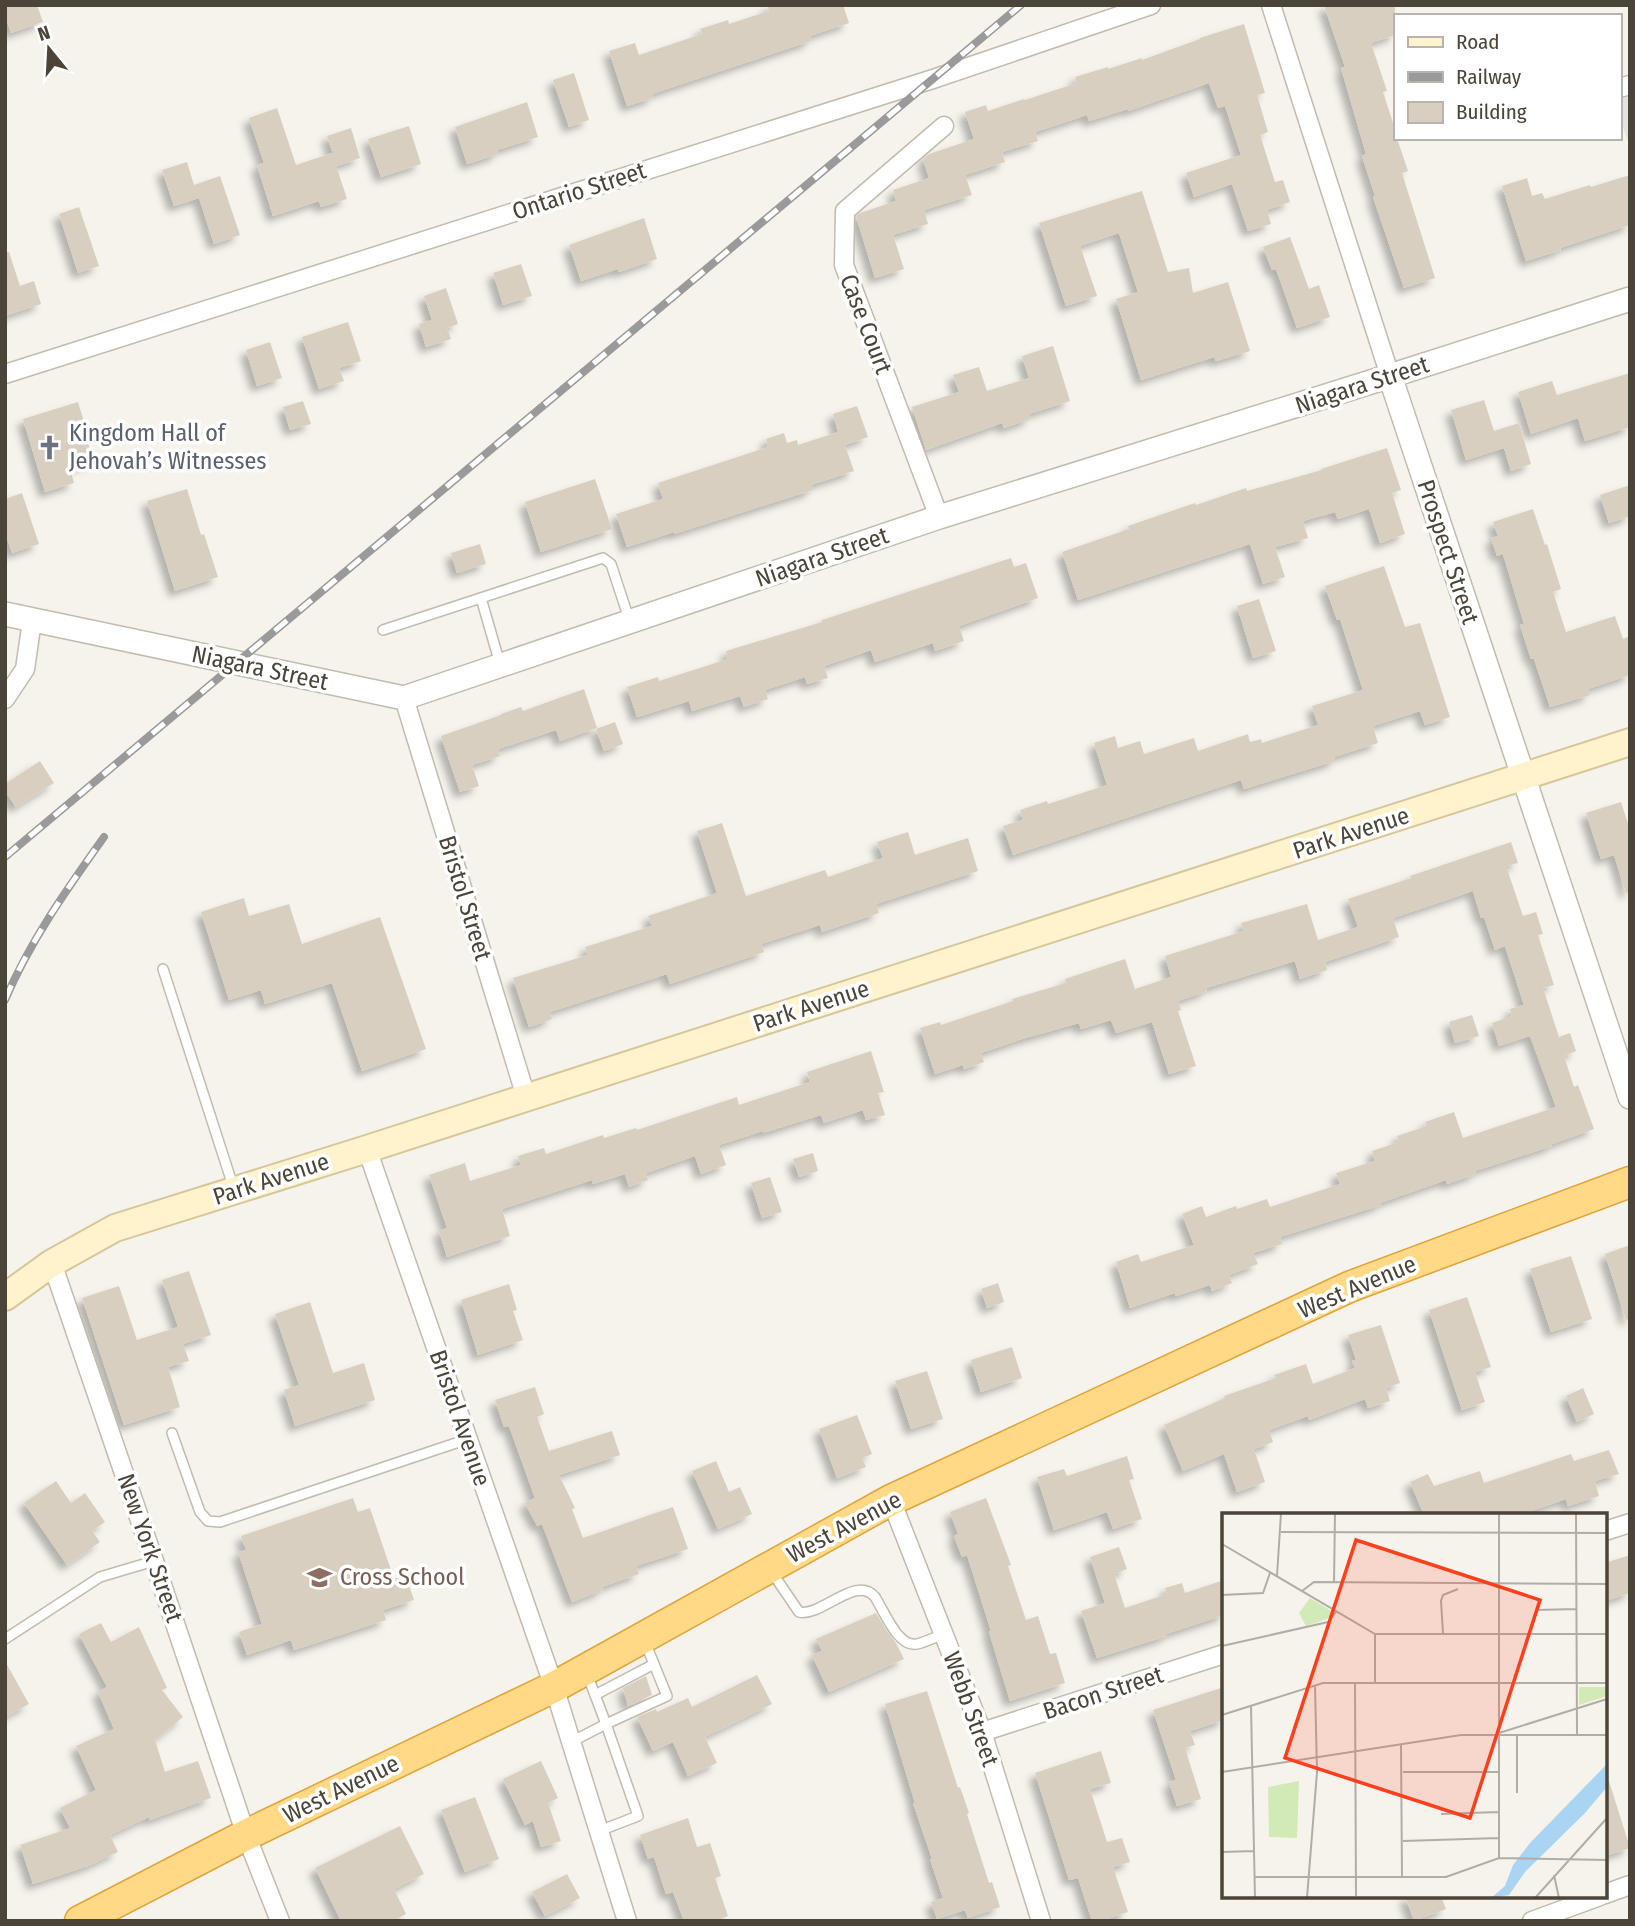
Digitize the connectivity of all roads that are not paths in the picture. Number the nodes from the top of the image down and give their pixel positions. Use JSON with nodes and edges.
{"nodes":[{"id":1,"x":1152,"y":5,"type":"edge"},
{"id":2,"x":1271,"y":5,"type":"edge"},
{"id":3,"x":944,"y":126,"type":"dead end"},
{"id":4,"x":1630,"y":299,"type":"edge"},
{"id":5,"x":5,"y":374,"type":"edge"},
{"id":6,"x":1390,"y":376,"type":"junction"},
{"id":7,"x":939,"y":517,"type":"junction"},
{"id":8,"x":481,"y":598,"type":"junction"},
{"id":9,"x":5,"y":614,"type":"edge"},
{"id":10,"x":32,"y":621,"type":"junction"},
{"id":11,"x":630,"y":622,"type":"junction"},
{"id":12,"x":383,"y":630,"type":"dead end"},
{"id":13,"x":500,"y":666,"type":"junction"},
{"id":14,"x":404,"y":698,"type":"junction"},
{"id":15,"x":5,"y":699,"type":"edge"},
{"id":16,"x":1630,"y":742,"type":"edge"},
{"id":17,"x":1522,"y":778,"type":"junction"},
{"id":18,"x":163,"y":969,"type":"dead end"},
{"id":19,"x":526,"y":1097,"type":"junction"},
{"id":20,"x":1630,"y":1097,"type":"edge"},
{"id":21,"x":367,"y":1149,"type":"junction"},
{"id":22,"x":1630,"y":1181,"type":"edge"},
{"id":23,"x":235,"y":1191,"type":"junction"},
{"id":24,"x":52,"y":1263,"type":"junction"},
{"id":25,"x":5,"y":1297,"type":"edge"},
{"id":26,"x":172,"y":1433,"type":"dead end"},
{"id":27,"x":468,"y":1439,"type":"junction"},
{"id":28,"x":891,"y":1500,"type":"junction"},
{"id":29,"x":1630,"y":1523,"type":"edge"},
{"id":30,"x":1607,"y":1530,"type":"edge"},
{"id":31,"x":154,"y":1561,"type":"junction"},
{"id":32,"x":769,"y":1568,"type":"junction"},
{"id":33,"x":944,"y":1634,"type":"junction"},
{"id":34,"x":5,"y":1639,"type":"edge"},
{"id":35,"x":648,"y":1651,"type":"junction"},
{"id":36,"x":1222,"y":1655,"type":"edge"},
{"id":37,"x":590,"y":1682,"type":"junction"},
{"id":38,"x":554,"y":1687,"type":"junction"},
{"id":39,"x":606,"y":1724,"type":"junction"},
{"id":40,"x":982,"y":1732,"type":"junction"},
{"id":41,"x":571,"y":1742,"type":"junction"},
{"id":42,"x":599,"y":1831,"type":"junction"},
{"id":43,"x":246,"y":1835,"type":"junction"},
{"id":44,"x":1630,"y":1885,"type":"edge"},
{"id":45,"x":1607,"y":1893,"type":"edge"},
{"id":46,"x":1595,"y":1898,"type":"edge"},
{"id":47,"x":80,"y":1921,"type":"edge"},
{"id":48,"x":280,"y":1921,"type":"edge"},
{"id":49,"x":627,"y":1921,"type":"edge"},
{"id":50,"x":1041,"y":1921,"type":"edge"},
{"id":51,"x":1532,"y":1921,"type":"edge"}],
"edges":[{"from":1,"to":5,"type":"street","name":"Ontario Street"},
{"from":2,"to":6,"type":"street","name":"Prospect Street"},
{"from":3,"to":7,"type":"street","name":"Case Court"},
{"from":4,"to":6,"type":"street","name":"Niagara Street"},
{"from":6,"to":7,"type":"street","name":"Niagara Street"},
{"from":6,"to":17,"type":"street","name":"Prospect Street"},
{"from":7,"to":11,"type":"street","name":"Niagara Street"},
{"from":8,"to":11,"type":"lane"},
{"from":8,"to":12,"type":"lane"},
{"from":8,"to":13,"type":"lane"},
{"from":9,"to":10,"type":"street","name":"Niagara Street"},
{"from":10,"to":14,"type":"street","name":"Niagara Street"},
{"from":10,"to":15,"type":"street"},
{"from":11,"to":13,"type":"street","name":"Niagara Street"},
{"from":13,"to":14,"type":"street","name":"Niagara Street"},
{"from":14,"to":19,"type":"street","name":"Bristol Street"},
{"from":16,"to":17,"type":"main road","name":"Park Avenue"},
{"from":17,"to":19,"type":"main road","name":"Park Avenue"},
{"from":17,"to":20,"type":"street","name":"Prospect Street"},
{"from":18,"to":23,"type":"lane"},
{"from":19,"to":21,"type":"main road","name":"Park Avenue"},
{"from":21,"to":23,"type":"main road","name":"Park Avenue"},
{"from":21,"to":27,"type":"street","name":"Bristol Avenue"},
{"from":22,"to":28,"type":"highway","name":"West Avenue"},
{"from":23,"to":24,"type":"main road","name":"Park Avenue"},
{"from":24,"to":25,"type":"main road","name":"Park Avenue"},
{"from":24,"to":31,"type":"street","name":"New York Street"},
{"from":26,"to":27,"type":"lane"},
{"from":27,"to":38,"type":"street","name":"Bristol Avenue"},
{"from":28,"to":32,"type":"highway","name":"West Avenue"},
{"from":28,"to":33,"type":"street","name":"Webb Street"},
{"from":29,"to":30,"type":"street"},
{"from":31,"to":34,"type":"lane"},
{"from":31,"to":43,"type":"street","name":"New York Street"},
{"from":32,"to":33,"type":"lane"},
{"from":32,"to":35,"type":"highway","name":"West Avenue"},
{"from":33,"to":40,"type":"street","name":"Webb Street"},
{"from":35,"to":37,"type":"highway","name":"West Avenue"},
{"from":35,"to":39,"type":"lane"},
{"from":36,"to":40,"type":"street","name":"Bacon Street"},
{"from":37,"to":38,"type":"highway","name":"West Avenue"},
{"from":37,"to":39,"type":"lane"},
{"from":38,"to":41,"type":"street","name":"Bristol Avenue"},
{"from":38,"to":43,"type":"highway","name":"West Avenue"},
{"from":39,"to":41,"type":"lane"},
{"from":39,"to":42,"type":"lane"},
{"from":40,"to":50,"type":"street","name":"Webb Street"},
{"from":41,"to":42,"type":"street","name":"Bristol Avenue"},
{"from":42,"to":49,"type":"street","name":"Bristol Avenue"},
{"from":43,"to":47,"type":"highway","name":"West Avenue"},
{"from":43,"to":48,"type":"street","name":"New York Street"},
{"from":44,"to":45,"type":"street"},
{"from":46,"to":51,"type":"street"}]}
